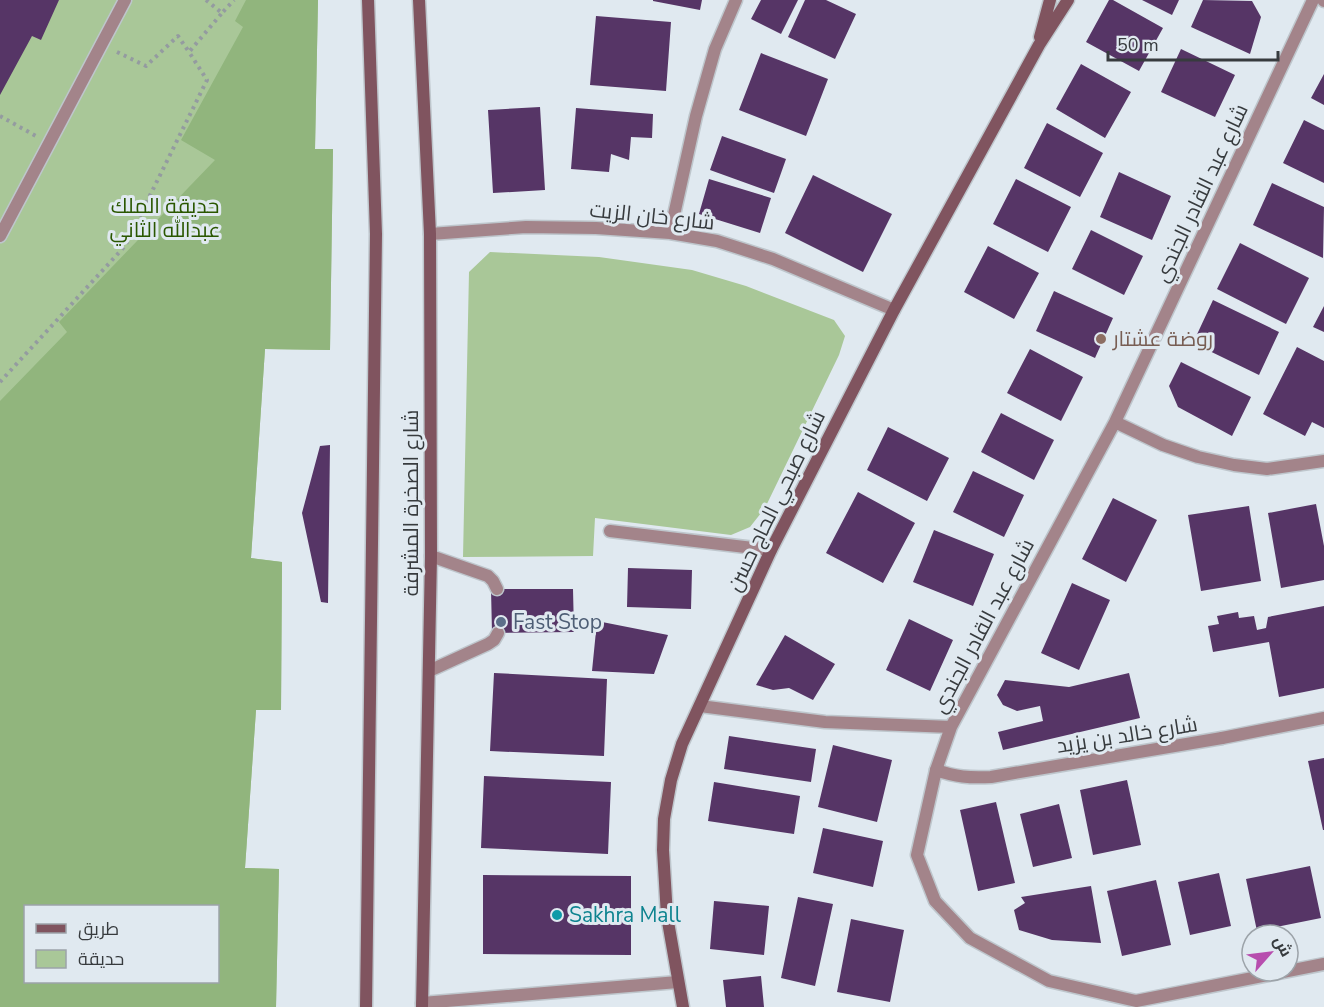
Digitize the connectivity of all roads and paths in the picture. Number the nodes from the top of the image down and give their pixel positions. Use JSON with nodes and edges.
{"nodes":[{"id":1,"x":125,"y":0,"type":"edge"},
{"id":2,"x":207,"y":0,"type":"edge"},
{"id":3,"x":234,"y":0,"type":"edge"},
{"id":4,"x":368,"y":0,"type":"edge"},
{"id":5,"x":419,"y":0,"type":"edge"},
{"id":6,"x":736,"y":0,"type":"edge"},
{"id":7,"x":1050,"y":0,"type":"edge"},
{"id":8,"x":1068,"y":0,"type":"edge"},
{"id":9,"x":1314,"y":0,"type":"edge"},
{"id":10,"x":222,"y":13,"type":"junction"},
{"id":11,"x":102,"y":45,"type":"junction"},
{"id":12,"x":1039,"y":45,"type":"junction"},
{"id":13,"x":189,"y":52,"type":"junction"},
{"id":14,"x":0,"y":116,"type":"edge"},
{"id":15,"x":49,"y":143,"type":"junction"},
{"id":16,"x":670,"y":233,"type":"junction"},
{"id":17,"x":430,"y":234,"type":"junction"},
{"id":18,"x":0,"y":236,"type":"edge"},
{"id":19,"x":894,"y":310,"type":"junction"},
{"id":20,"x":0,"y":382,"type":"edge"},
{"id":21,"x":1115,"y":422,"type":"junction"},
{"id":22,"x":1324,"y":461,"type":"edge"},
{"id":23,"x":610,"y":531,"type":"dead end"},
{"id":24,"x":771,"y":550,"type":"junction"},
{"id":25,"x":431,"y":556,"type":"junction"},
{"id":26,"x":497,"y":589,"type":"dead end"},
{"id":27,"x":498,"y":633,"type":"dead end"},
{"id":28,"x":429,"y":672,"type":"junction"},
{"id":29,"x":700,"y":706,"type":"junction"},
{"id":30,"x":1324,"y":718,"type":"edge"},
{"id":31,"x":951,"y":727,"type":"junction"},
{"id":32,"x":936,"y":770,"type":"junction"},
{"id":33,"x":1324,"y":964,"type":"edge"},
{"id":34,"x":678,"y":982,"type":"junction"},
{"id":35,"x":1136,"y":1004,"type":"edge"},
{"id":36,"x":422,"y":1005,"type":"edge"},
{"id":37,"x":366,"y":1007,"type":"edge"},
{"id":38,"x":682,"y":1007,"type":"edge"}],
"edges":[{"from":1,"to":11,"type":"street"},
{"from":2,"to":10,"type":"path"},
{"from":3,"to":10,"type":"path"},
{"from":4,"to":37,"type":"main road","name":"شارع الصخرة المشرفة"},
{"from":5,"to":17,"type":"main road","name":"شارع الصخرة المشرفة"},
{"from":6,"to":16,"type":"street"},
{"from":7,"to":12,"type":"main road","name":"شارع صبحي الحاج حسن"},
{"from":8,"to":12,"type":"main road","name":"شارع صبحي الحاج حسن"},
{"from":9,"to":21,"type":"street","name":"شارع عبد القادر الجندي"},
{"from":10,"to":13,"type":"path"},
{"from":11,"to":13,"type":"path"},
{"from":11,"to":15,"type":"street"},
{"from":12,"to":19,"type":"main road","name":"شارع صبحي الحاج حسن"},
{"from":13,"to":20,"type":"path"},
{"from":14,"to":15,"type":"path"},
{"from":15,"to":18,"type":"street"},
{"from":16,"to":17,"type":"street","name":"شارع خان الزيت"},
{"from":16,"to":19,"type":"street","name":"شارع خان الزيت"},
{"from":17,"to":25,"type":"main road","name":"شارع الصخرة المشرفة"},
{"from":19,"to":24,"type":"main road","name":"شارع صبحي الحاج حسن"},
{"from":21,"to":22,"type":"street"},
{"from":21,"to":31,"type":"street","name":"شارع عبد القادر الجندي"},
{"from":23,"to":24,"type":"street"},
{"from":24,"to":29,"type":"main road","name":"شارع صبحي الحاج حسن"},
{"from":25,"to":26,"type":"street"},
{"from":25,"to":28,"type":"main road","name":"شارع الصخرة المشرفة"},
{"from":27,"to":28,"type":"street"},
{"from":28,"to":36,"type":"main road","name":"شارع الصخرة المشرفة"},
{"from":29,"to":31,"type":"street"},
{"from":29,"to":34,"type":"main road","name":"شارع صبحي الحاج حسن"},
{"from":30,"to":32,"type":"street","name":"شارع خالد بن يزيد"},
{"from":31,"to":32,"type":"street","name":"شارع عبد القادر الجندي"},
{"from":32,"to":35,"type":"street","name":"شارع عبد القادر الجندي"},
{"from":33,"to":35,"type":"street","name":"شارع عبد القادر الجندي"},
{"from":34,"to":36,"type":"street"},
{"from":34,"to":38,"type":"main road","name":"شارع صبحي الحاج حسن"}]}
